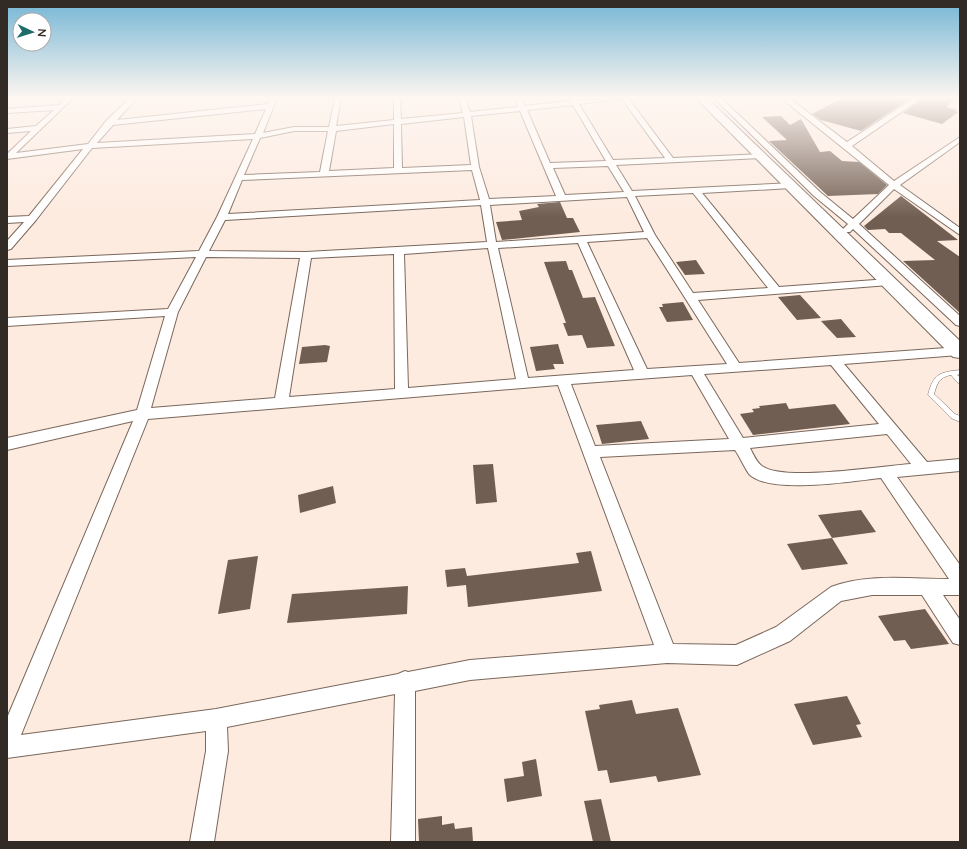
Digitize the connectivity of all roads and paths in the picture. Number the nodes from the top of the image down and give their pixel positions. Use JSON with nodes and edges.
{"nodes":[{"id":1,"x":28,"y":138,"type":"edge"},
{"id":2,"x":97,"y":138,"type":"edge"},
{"id":3,"x":230,"y":138,"type":"edge"},
{"id":4,"x":256,"y":138,"type":"edge"},
{"id":5,"x":330,"y":138,"type":"edge"},
{"id":6,"x":397,"y":138,"type":"edge"},
{"id":7,"x":471,"y":138,"type":"edge"},
{"id":8,"x":535,"y":138,"type":"edge"},
{"id":9,"x":596,"y":138,"type":"edge"},
{"id":10,"x":654,"y":138,"type":"edge"},
{"id":11,"x":742,"y":138,"type":"edge"},
{"id":12,"x":758,"y":138,"type":"edge"},
{"id":13,"x":836,"y":138,"type":"edge"},
{"id":14,"x":860,"y":138,"type":"edge"},
{"id":15,"x":960,"y":139,"type":"edge"},
{"id":16,"x":90,"y":146,"type":"junction"},
{"id":17,"x":847,"y":146,"type":"junction"},
{"id":18,"x":956,"y":147,"type":"edge"},
{"id":19,"x":761,"y":156,"type":"junction"},
{"id":20,"x":8,"y":157,"type":"edge"},
{"id":21,"x":671,"y":160,"type":"junction"},
{"id":22,"x":612,"y":163,"type":"junction"},
{"id":23,"x":547,"y":166,"type":"junction"},
{"id":24,"x":475,"y":167,"type":"junction"},
{"id":25,"x":398,"y":171,"type":"junction"},
{"id":26,"x":324,"y":174,"type":"junction"},
{"id":27,"x":238,"y":178,"type":"junction"},
{"id":28,"x":791,"y":185,"type":"junction"},
{"id":29,"x":894,"y":185,"type":"junction"},
{"id":30,"x":695,"y":190,"type":"junction"},
{"id":31,"x":629,"y":193,"type":"junction"},
{"id":32,"x":561,"y":197,"type":"junction"},
{"id":33,"x":484,"y":202,"type":"junction"},
{"id":34,"x":222,"y":217,"type":"junction"},
{"id":35,"x":33,"y":218,"type":"junction"},
{"id":36,"x":7,"y":220,"type":"edge"},
{"id":37,"x":852,"y":223,"type":"junction"},
{"id":38,"x":960,"y":232,"type":"edge"},
{"id":39,"x":650,"y":235,"type":"junction"},
{"id":40,"x":842,"y":236,"type":"junction"},
{"id":41,"x":581,"y":239,"type":"junction"},
{"id":42,"x":492,"y":245,"type":"junction"},
{"id":43,"x":7,"y":247,"type":"edge"},
{"id":44,"x":399,"y":251,"type":"junction"},
{"id":45,"x":204,"y":254,"type":"junction"},
{"id":46,"x":306,"y":255,"type":"junction"},
{"id":47,"x":7,"y":264,"type":"edge"},
{"id":48,"x":889,"y":282,"type":"junction"},
{"id":49,"x":776,"y":291,"type":"junction"},
{"id":50,"x":689,"y":296,"type":"junction"},
{"id":51,"x":954,"y":311,"type":"edge"},
{"id":52,"x":172,"y":312,"type":"junction"},
{"id":53,"x":7,"y":322,"type":"edge"},
{"id":54,"x":960,"y":322,"type":"edge"},
{"id":55,"x":960,"y":352,"type":"edge"},
{"id":56,"x":834,"y":360,"type":"junction"},
{"id":57,"x":736,"y":368,"type":"junction"},
{"id":58,"x":696,"y":371,"type":"junction"},
{"id":59,"x":960,"y":372,"type":"edge"},
{"id":60,"x":952,"y":373,"type":"junction"},
{"id":61,"x":643,"y":375,"type":"junction"},
{"id":62,"x":563,"y":381,"type":"junction"},
{"id":63,"x":960,"y":381,"type":"edge"},
{"id":64,"x":523,"y":384,"type":"junction"},
{"id":65,"x":402,"y":393,"type":"junction"},
{"id":66,"x":281,"y":403,"type":"junction"},
{"id":67,"x":144,"y":414,"type":"junction"},
{"id":68,"x":960,"y":419,"type":"edge"},
{"id":69,"x":890,"y":428,"type":"junction"},
{"id":70,"x":7,"y":444,"type":"edge"},
{"id":71,"x":739,"y":444,"type":"junction"},
{"id":72,"x":590,"y":452,"type":"junction"},
{"id":73,"x":960,"y":465,"type":"edge"},
{"id":74,"x":923,"y":468,"type":"junction"},
{"id":75,"x":885,"y":472,"type":"junction"},
{"id":76,"x":960,"y":580,"type":"edge"},
{"id":77,"x":927,"y":587,"type":"junction"},
{"id":78,"x":960,"y":587,"type":"edge"},
{"id":79,"x":960,"y":636,"type":"edge"},
{"id":80,"x":667,"y":653,"type":"junction"},
{"id":81,"x":405,"y":681,"type":"junction"},
{"id":82,"x":216,"y":719,"type":"junction"},
{"id":83,"x":7,"y":743,"type":"edge"},
{"id":84,"x":7,"y":747,"type":"edge"},
{"id":85,"x":202,"y":842,"type":"edge"},
{"id":86,"x":403,"y":842,"type":"edge"}],
"edges":[{"from":1,"to":20,"type":"street"},
{"from":2,"to":16,"type":"street"},
{"from":3,"to":16,"type":"street"},
{"from":4,"to":27,"type":"street"},
{"from":5,"to":26,"type":"street"},
{"from":6,"to":25,"type":"street"},
{"from":7,"to":24,"type":"street"},
{"from":8,"to":23,"type":"street"},
{"from":9,"to":22,"type":"street"},
{"from":10,"to":21,"type":"street"},
{"from":11,"to":19,"type":"highway"},
{"from":12,"to":37,"type":"street"},
{"from":13,"to":17,"type":"street"},
{"from":14,"to":17,"type":"street"},
{"from":15,"to":18,"type":"street"},
{"from":16,"to":20,"type":"street"},
{"from":16,"to":35,"type":"street"},
{"from":17,"to":29,"type":"street"},
{"from":18,"to":29,"type":"street"},
{"from":19,"to":21,"type":"street"},
{"from":19,"to":28,"type":"highway"},
{"from":21,"to":22,"type":"street"},
{"from":22,"to":23,"type":"street"},
{"from":22,"to":31,"type":"street"},
{"from":23,"to":32,"type":"street"},
{"from":24,"to":25,"type":"street"},
{"from":24,"to":33,"type":"street"},
{"from":25,"to":26,"type":"street"},
{"from":26,"to":27,"type":"street"},
{"from":27,"to":34,"type":"street"},
{"from":28,"to":30,"type":"street"},
{"from":28,"to":40,"type":"highway"},
{"from":29,"to":37,"type":"street"},
{"from":29,"to":38,"type":"street"},
{"from":30,"to":31,"type":"street"},
{"from":30,"to":49,"type":"street"},
{"from":31,"to":32,"type":"street"},
{"from":31,"to":39,"type":"street"},
{"from":32,"to":33,"type":"street"},
{"from":33,"to":34,"type":"street"},
{"from":33,"to":42,"type":"street"},
{"from":34,"to":45,"type":"street"},
{"from":35,"to":36,"type":"street"},
{"from":35,"to":43,"type":"street"},
{"from":37,"to":40,"type":"street"},
{"from":37,"to":51,"type":"street"},
{"from":39,"to":41,"type":"street"},
{"from":39,"to":50,"type":"street"},
{"from":40,"to":48,"type":"highway"},
{"from":41,"to":42,"type":"street"},
{"from":41,"to":61,"type":"street"},
{"from":42,"to":44,"type":"street"},
{"from":42,"to":64,"type":"street"},
{"from":44,"to":46,"type":"street"},
{"from":44,"to":65,"type":"street"},
{"from":45,"to":46,"type":"street"},
{"from":45,"to":47,"type":"street"},
{"from":45,"to":52,"type":"street"},
{"from":46,"to":66,"type":"street"},
{"from":48,"to":49,"type":"street"},
{"from":48,"to":55,"type":"highway"},
{"from":49,"to":50,"type":"street"},
{"from":50,"to":57,"type":"street"},
{"from":51,"to":54,"type":"street"},
{"from":52,"to":53,"type":"street"},
{"from":52,"to":67,"type":"street"},
{"from":55,"to":56,"type":"street"},
{"from":56,"to":57,"type":"street"},
{"from":56,"to":69,"type":"street"},
{"from":57,"to":58,"type":"street"},
{"from":58,"to":61,"type":"street"},
{"from":58,"to":71,"type":"street"},
{"from":59,"to":60,"type":"lane"},
{"from":60,"to":63,"type":"lane"},
{"from":60,"to":68,"type":"lane"},
{"from":61,"to":62,"type":"street"},
{"from":62,"to":64,"type":"street"},
{"from":62,"to":72,"type":"street"},
{"from":64,"to":65,"type":"street"},
{"from":65,"to":66,"type":"street"},
{"from":66,"to":67,"type":"street"},
{"from":67,"to":70,"type":"street"},
{"from":67,"to":83,"type":"street"},
{"from":69,"to":71,"type":"street"},
{"from":69,"to":74,"type":"street"},
{"from":71,"to":72,"type":"street"},
{"from":71,"to":75,"type":"street"},
{"from":72,"to":80,"type":"street"},
{"from":73,"to":74,"type":"street"},
{"from":74,"to":75,"type":"street"},
{"from":75,"to":76,"type":"street"},
{"from":77,"to":78,"type":"street"},
{"from":77,"to":79,"type":"street"},
{"from":77,"to":80,"type":"street"},
{"from":80,"to":81,"type":"street"},
{"from":81,"to":82,"type":"street"},
{"from":81,"to":86,"type":"street"},
{"from":82,"to":84,"type":"street"},
{"from":82,"to":85,"type":"street"}]}
